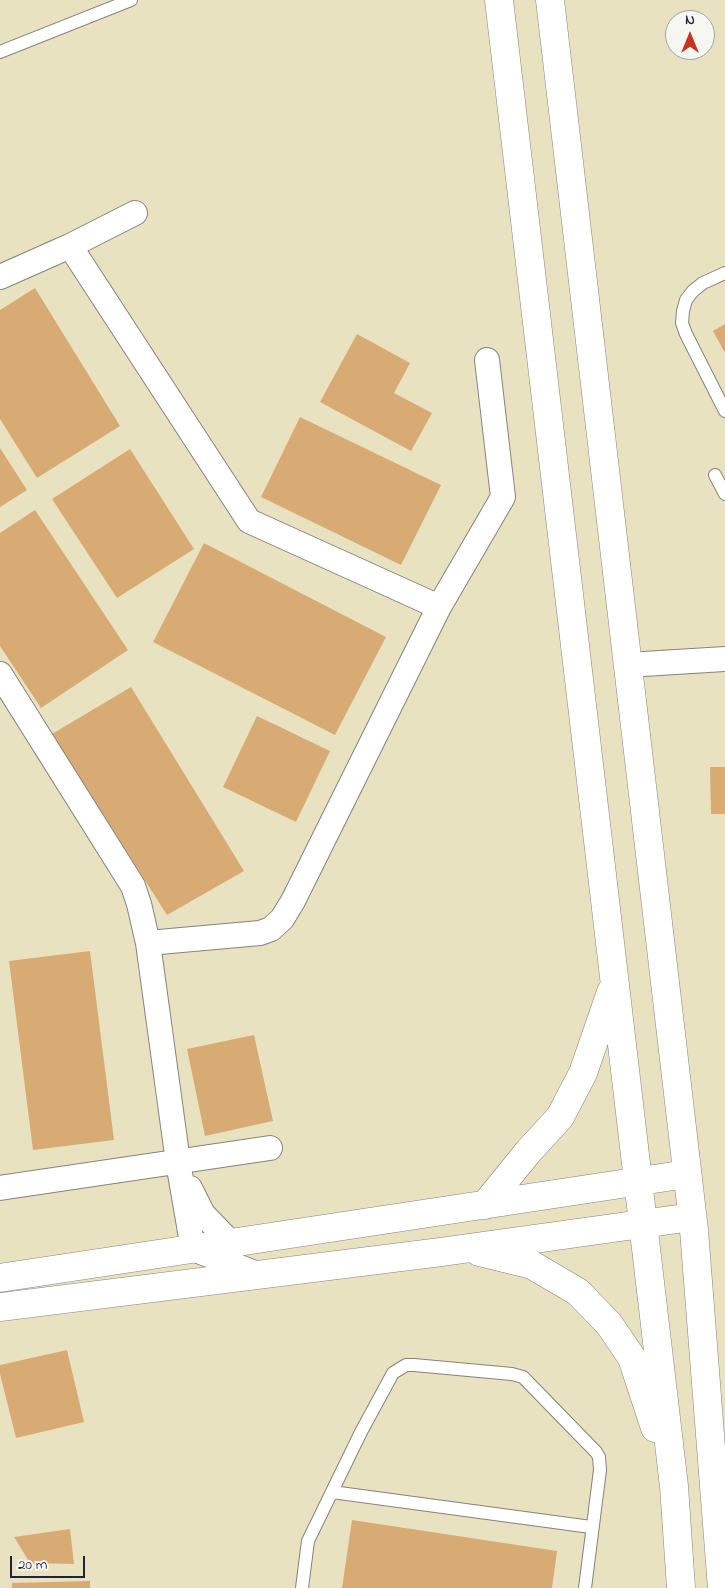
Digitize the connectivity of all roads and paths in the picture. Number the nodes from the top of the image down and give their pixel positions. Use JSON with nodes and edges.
{"nodes":[{"id":1,"x":131,"y":0,"type":"edge"},
{"id":2,"x":550,"y":3,"type":"edge"},
{"id":3,"x":500,"y":9,"type":"edge"},
{"id":4,"x":0,"y":52,"type":"edge"},
{"id":5,"x":135,"y":213,"type":"dead end"},
{"id":6,"x":70,"y":246,"type":"junction"},
{"id":7,"x":725,"y":272,"type":"edge"},
{"id":8,"x":0,"y":277,"type":"edge"},
{"id":9,"x":487,"y":360,"type":"dead end"},
{"id":10,"x":725,"y":411,"type":"edge"},
{"id":11,"x":716,"y":475,"type":"dead end"},
{"id":12,"x":725,"y":494,"type":"edge"},
{"id":13,"x":439,"y":607,"type":"junction"},
{"id":14,"x":725,"y":659,"type":"edge"},
{"id":15,"x":627,"y":664,"type":"junction"},
{"id":16,"x":0,"y":674,"type":"edge"},
{"id":17,"x":148,"y":943,"type":"junction"},
{"id":18,"x":614,"y":985,"type":"junction"},
{"id":19,"x":270,"y":1148,"type":"dead end"},
{"id":20,"x":178,"y":1162,"type":"junction"},
{"id":21,"x":687,"y":1174,"type":"junction"},
{"id":22,"x":637,"y":1182,"type":"junction"},
{"id":23,"x":0,"y":1188,"type":"edge"},
{"id":24,"x":485,"y":1205,"type":"junction"},
{"id":25,"x":692,"y":1217,"type":"junction"},
{"id":26,"x":642,"y":1223,"type":"junction"},
{"id":27,"x":231,"y":1243,"type":"junction"},
{"id":28,"x":193,"y":1249,"type":"junction"},
{"id":29,"x":441,"y":1252,"type":"junction"},
{"id":30,"x":260,"y":1275,"type":"junction"},
{"id":31,"x":0,"y":1278,"type":"edge"},
{"id":32,"x":0,"y":1307,"type":"edge"},
{"id":33,"x":674,"y":1486,"type":"junction"},
{"id":34,"x":332,"y":1492,"type":"junction"},
{"id":35,"x":591,"y":1527,"type":"junction"},
{"id":36,"x":302,"y":1588,"type":"edge"},
{"id":37,"x":585,"y":1588,"type":"edge"},
{"id":38,"x":681,"y":1588,"type":"edge"},
{"id":39,"x":722,"y":1588,"type":"edge"}],
"edges":[{"from":1,"to":4,"type":"lane"},
{"from":2,"to":15,"type":"main road"},
{"from":3,"to":18,"type":"main road"},
{"from":5,"to":6,"type":"street"},
{"from":6,"to":8,"type":"street"},
{"from":6,"to":13,"type":"street"},
{"from":7,"to":10,"type":"lane"},
{"from":9,"to":13,"type":"street"},
{"from":11,"to":12,"type":"lane"},
{"from":13,"to":17,"type":"street"},
{"from":14,"to":15,"type":"street"},
{"from":15,"to":21,"type":"main road"},
{"from":16,"to":17,"type":"street"},
{"from":17,"to":20,"type":"street"},
{"from":18,"to":22,"type":"main road"},
{"from":18,"to":24,"type":"main road"},
{"from":19,"to":20,"type":"street"},
{"from":20,"to":23,"type":"street"},
{"from":20,"to":27,"type":"street"},
{"from":20,"to":28,"type":"street"},
{"from":21,"to":22,"type":"main road"},
{"from":21,"to":25,"type":"main road"},
{"from":22,"to":24,"type":"main road"},
{"from":22,"to":26,"type":"main road"},
{"from":24,"to":27,"type":"main road"},
{"from":25,"to":26,"type":"main road"},
{"from":25,"to":39,"type":"main road"},
{"from":26,"to":29,"type":"main road"},
{"from":26,"to":33,"type":"main road"},
{"from":27,"to":28,"type":"main road"},
{"from":28,"to":30,"type":"street"},
{"from":28,"to":31,"type":"main road"},
{"from":29,"to":30,"type":"main road"},
{"from":29,"to":33,"type":"main road"},
{"from":30,"to":32,"type":"main road"},
{"from":33,"to":38,"type":"main road"},
{"from":34,"to":35,"type":"lane"},
{"from":34,"to":35,"type":"lane"},
{"from":34,"to":36,"type":"lane"},
{"from":35,"to":37,"type":"lane"}]}
